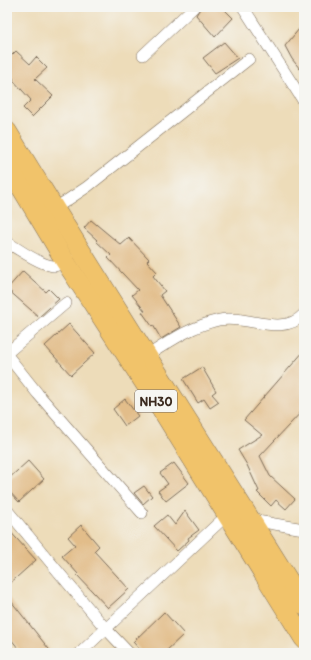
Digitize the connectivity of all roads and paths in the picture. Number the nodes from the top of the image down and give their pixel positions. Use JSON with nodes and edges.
{"nodes":[{"id":1,"x":194,"y":7,"type":"edge"},
{"id":2,"x":243,"y":7,"type":"edge"},
{"id":3,"x":143,"y":55,"type":"dead end"},
{"id":4,"x":249,"y":59,"type":"dead end"},
{"id":5,"x":301,"y":88,"type":"edge"},
{"id":6,"x":304,"y":102,"type":"edge"},
{"id":7,"x":7,"y":131,"type":"edge"},
{"id":8,"x":7,"y":164,"type":"edge"},
{"id":9,"x":54,"y":209,"type":"junction"},
{"id":10,"x":7,"y":242,"type":"edge"},
{"id":11,"x":73,"y":255,"type":"junction"},
{"id":12,"x":66,"y":303,"type":"dead end"},
{"id":13,"x":304,"y":314,"type":"edge"},
{"id":14,"x":7,"y":354,"type":"edge"},
{"id":15,"x":147,"y":356,"type":"junction"},
{"id":16,"x":7,"y":510,"type":"edge"},
{"id":17,"x":142,"y":513,"type":"dead end"},
{"id":18,"x":227,"y":515,"type":"junction"},
{"id":19,"x":251,"y":520,"type":"junction"},
{"id":20,"x":304,"y":529,"type":"edge"},
{"id":21,"x":304,"y":605,"type":"edge"},
{"id":22,"x":105,"y":628,"type":"junction"},
{"id":23,"x":304,"y":639,"type":"edge"},
{"id":24,"x":80,"y":653,"type":"edge"},
{"id":25,"x":129,"y":653,"type":"edge"}],
"edges":[{"from":1,"to":3,"type":"street"},
{"from":2,"to":5,"type":"street"},
{"from":4,"to":9,"type":"street"},
{"from":5,"to":6,"type":"street"},
{"from":7,"to":9,"type":"highway","number":"NH30"},
{"from":8,"to":11,"type":"highway","number":"NH30"},
{"from":9,"to":11,"type":"highway","number":"NH30"},
{"from":10,"to":11,"type":"street"},
{"from":11,"to":15,"type":"highway","number":"NH30"},
{"from":11,"to":18,"type":"highway","number":"NH30"},
{"from":12,"to":14,"type":"street"},
{"from":13,"to":15,"type":"street"},
{"from":14,"to":17,"type":"street"},
{"from":15,"to":19,"type":"highway","number":"NH30"},
{"from":16,"to":22,"type":"street"},
{"from":18,"to":22,"type":"street"},
{"from":18,"to":23,"type":"highway","number":"NH30"},
{"from":19,"to":20,"type":"street"},
{"from":19,"to":21,"type":"highway","number":"NH30"},
{"from":22,"to":24,"type":"street"},
{"from":22,"to":25,"type":"street"}]}
